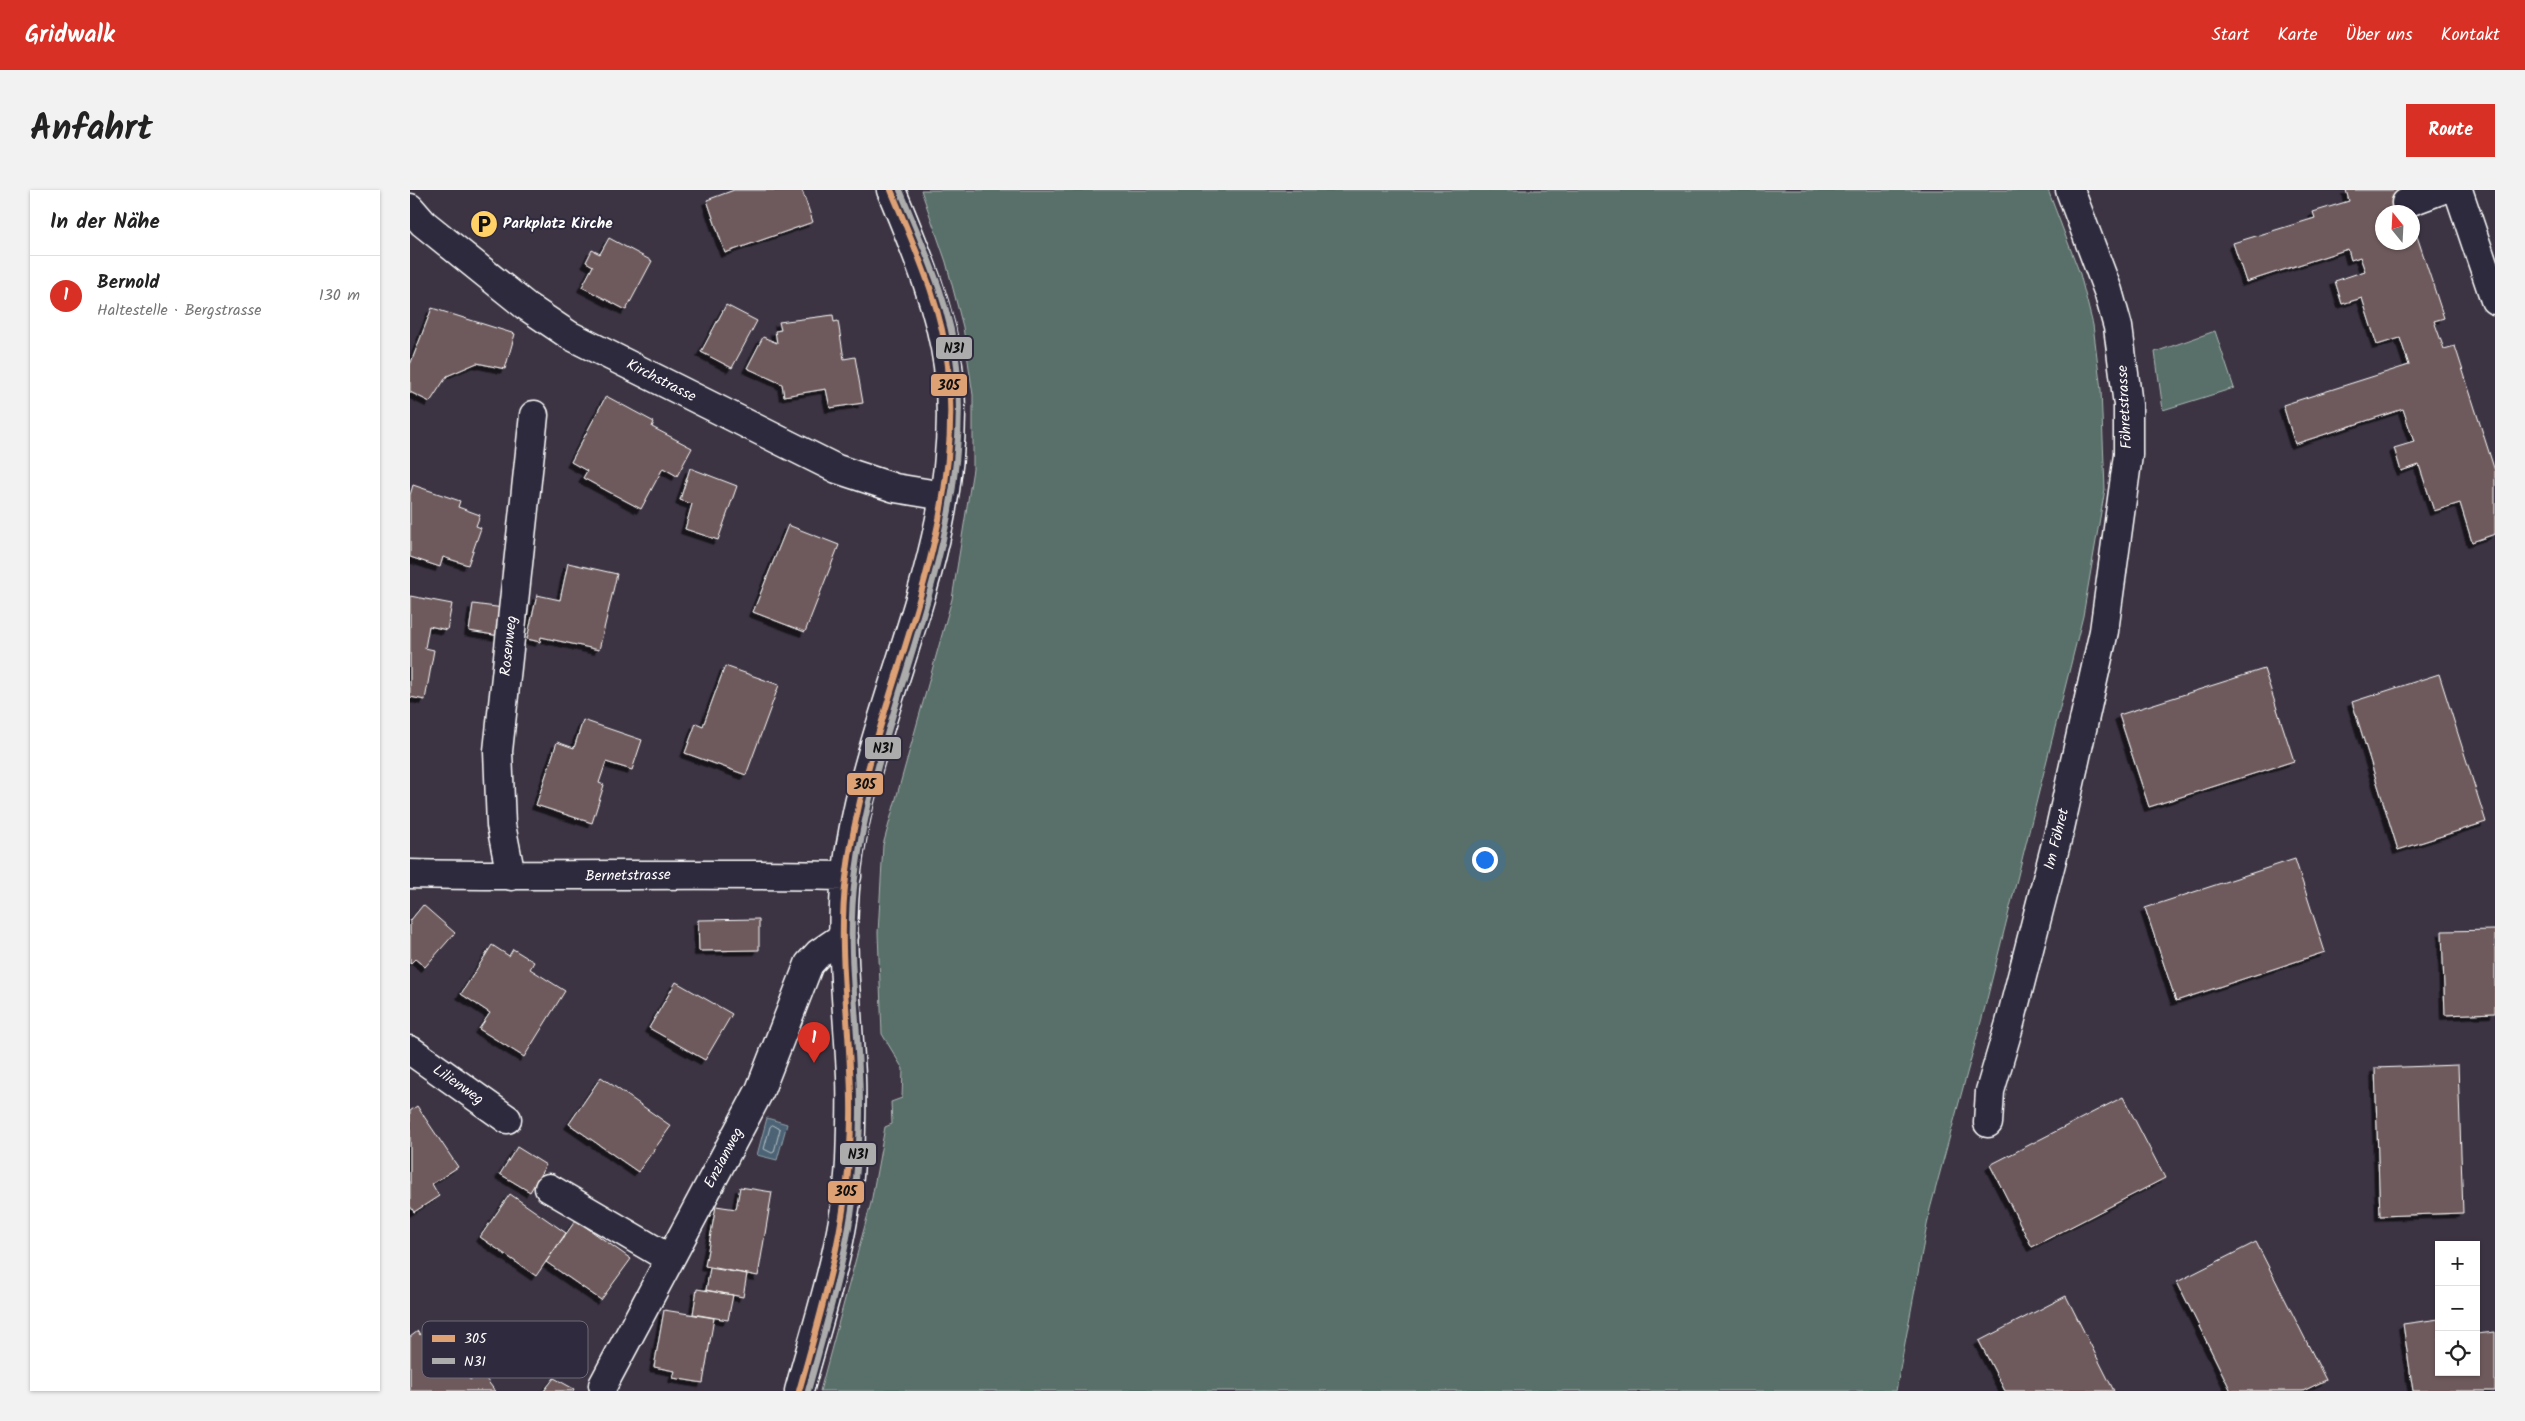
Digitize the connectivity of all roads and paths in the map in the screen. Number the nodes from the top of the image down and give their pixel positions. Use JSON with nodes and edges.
{"nodes":[{"id":1,"x":891,"y":190,"type":"edge"},
{"id":2,"x":2070,"y":190,"type":"edge"},
{"id":3,"x":2441,"y":190,"type":"edge"},
{"id":4,"x":2458,"y":190,"type":"edge"},
{"id":5,"x":2406,"y":203,"type":"dead end"},
{"id":6,"x":410,"y":208,"type":"edge"},
{"id":7,"x":2495,"y":300,"type":"edge"},
{"id":8,"x":534,"y":415,"type":"dead end"},
{"id":9,"x":944,"y":496,"type":"junction"},
{"id":10,"x":2104,"y":631,"type":"joint"},
{"id":11,"x":410,"y":874,"type":"edge"},
{"id":12,"x":511,"y":876,"type":"junction"},
{"id":13,"x":846,"y":876,"type":"junction"},
{"id":14,"x":844,"y":936,"type":"junction"},
{"id":15,"x":410,"y":1050,"type":"edge"},
{"id":16,"x":506,"y":1119,"type":"dead end"},
{"id":17,"x":1988,"y":1124,"type":"dead end"},
{"id":18,"x":549,"y":1188,"type":"dead end"},
{"id":19,"x":670,"y":1259,"type":"junction"},
{"id":20,"x":603,"y":1385,"type":"dead end"},
{"id":21,"x":799,"y":1391,"type":"edge"}],
"edges":[{"from":1,"to":9,"type":"street"},
{"from":2,"to":10,"type":"street","name":"Föhretstrasse"},
{"from":3,"to":5,"type":"street"},
{"from":4,"to":7,"type":"street"},
{"from":6,"to":9,"type":"street","name":"Kirchstrasse"},
{"from":8,"to":12,"type":"street","name":"Rosenweg"},
{"from":9,"to":13,"type":"street"},
{"from":10,"to":17,"type":"street","name":"Im Föhret"},
{"from":11,"to":12,"type":"street","name":"Bernetstrasse"},
{"from":12,"to":13,"type":"street","name":"Bernetstrasse"},
{"from":13,"to":14,"type":"street"},
{"from":14,"to":19,"type":"street","name":"Enzianweg"},
{"from":14,"to":21,"type":"street"},
{"from":15,"to":16,"type":"street","name":"Lilienweg"},
{"from":18,"to":19,"type":"street"},
{"from":19,"to":20,"type":"street","name":"Enzianweg"}]}
